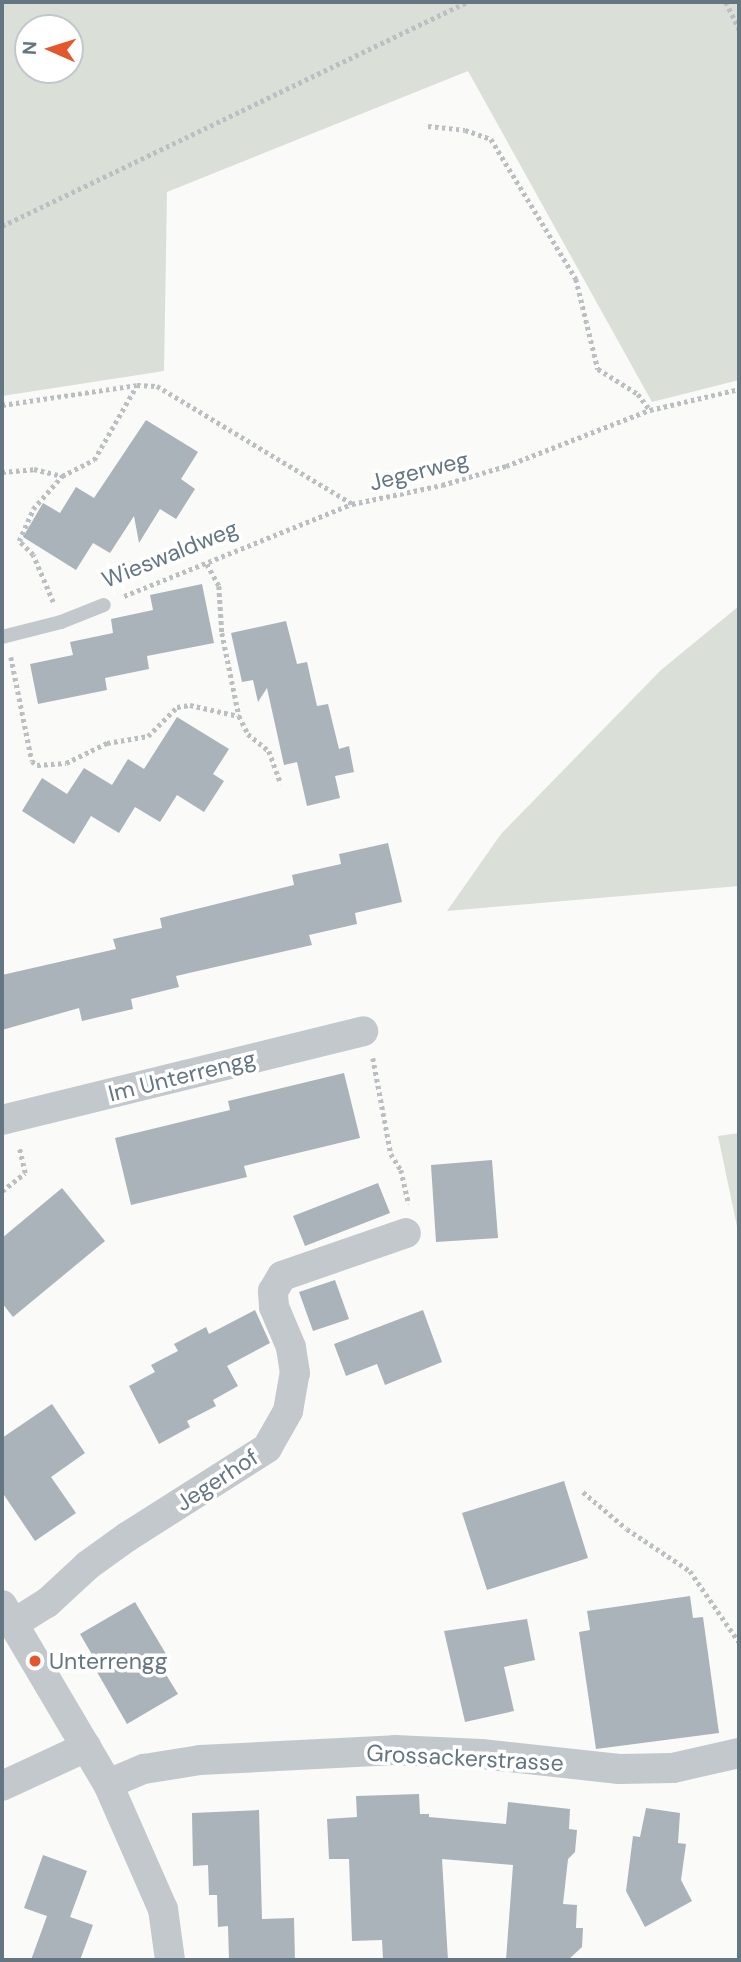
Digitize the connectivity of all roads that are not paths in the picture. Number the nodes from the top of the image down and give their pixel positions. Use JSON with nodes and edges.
{"nodes":[{"id":1,"x":104,"y":605,"type":"road end"},
{"id":2,"x":4,"y":636,"type":"edge"},
{"id":3,"x":363,"y":1031,"type":"road end"},
{"id":4,"x":7,"y":1119,"type":"edge"},
{"id":5,"x":406,"y":1233,"type":"road end"},
{"id":6,"x":8,"y":1615,"type":"edge"},
{"id":7,"x":86,"y":1747,"type":"junction"},
{"id":8,"x":739,"y":1753,"type":"edge"},
{"id":9,"x":108,"y":1784,"type":"junction"},
{"id":10,"x":2,"y":1786,"type":"edge"},
{"id":11,"x":170,"y":1960,"type":"edge"}],
"edges":[{"from":1,"to":2,"type":"lane","name":"Wieswaldweg"},
{"from":3,"to":4,"type":"street","name":"Im Unterrengg"},
{"from":5,"to":6,"type":"street","name":"Jegerhof"},
{"from":6,"to":7,"type":"street"},
{"from":7,"to":9,"type":"street"},
{"from":7,"to":10,"type":"street"},
{"from":8,"to":9,"type":"street","name":"Grossackerstrasse"},
{"from":9,"to":11,"type":"street"}]}
